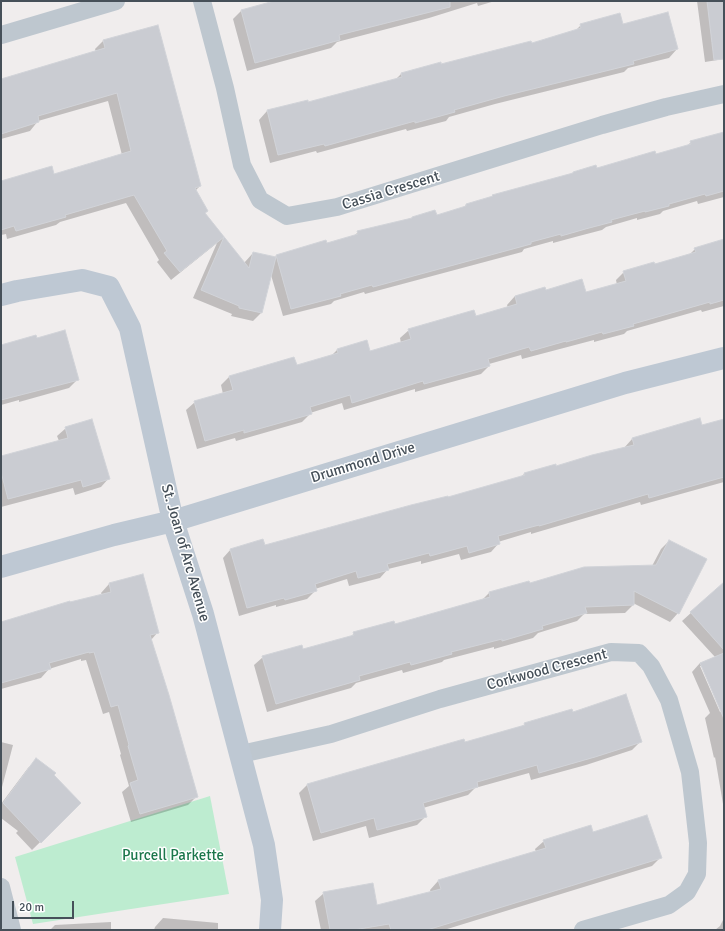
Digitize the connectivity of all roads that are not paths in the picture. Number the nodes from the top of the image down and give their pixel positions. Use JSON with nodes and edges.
{"nodes":[{"id":1,"x":116,"y":1,"type":"edge"},
{"id":2,"x":202,"y":1,"type":"edge"},
{"id":3,"x":1,"y":35,"type":"edge"},
{"id":4,"x":724,"y":94,"type":"edge"},
{"id":5,"x":1,"y":295,"type":"edge"},
{"id":6,"x":724,"y":358,"type":"edge"},
{"id":7,"x":173,"y":521,"type":"junction"},
{"id":8,"x":1,"y":567,"type":"edge"},
{"id":9,"x":241,"y":754,"type":"junction"},
{"id":10,"x":1,"y":887,"type":"edge"},
{"id":11,"x":12,"y":930,"type":"edge"},
{"id":12,"x":270,"y":930,"type":"edge"},
{"id":13,"x":583,"y":930,"type":"edge"}],
"edges":[{"from":1,"to":3,"type":"street"},
{"from":2,"to":4,"type":"street","name":"Cassia Crescent"},
{"from":5,"to":7,"type":"street","name":"St. Joan of Arc Avenue"},
{"from":6,"to":7,"type":"street","name":"Drummond Drive"},
{"from":7,"to":8,"type":"street","name":"Drummond Drive"},
{"from":7,"to":9,"type":"street","name":"St. Joan of Arc Avenue"},
{"from":9,"to":12,"type":"street","name":"St. Joan of Arc Avenue"},
{"from":9,"to":13,"type":"street","name":"Corkwood Crescent"},
{"from":10,"to":11,"type":"street"}]}
